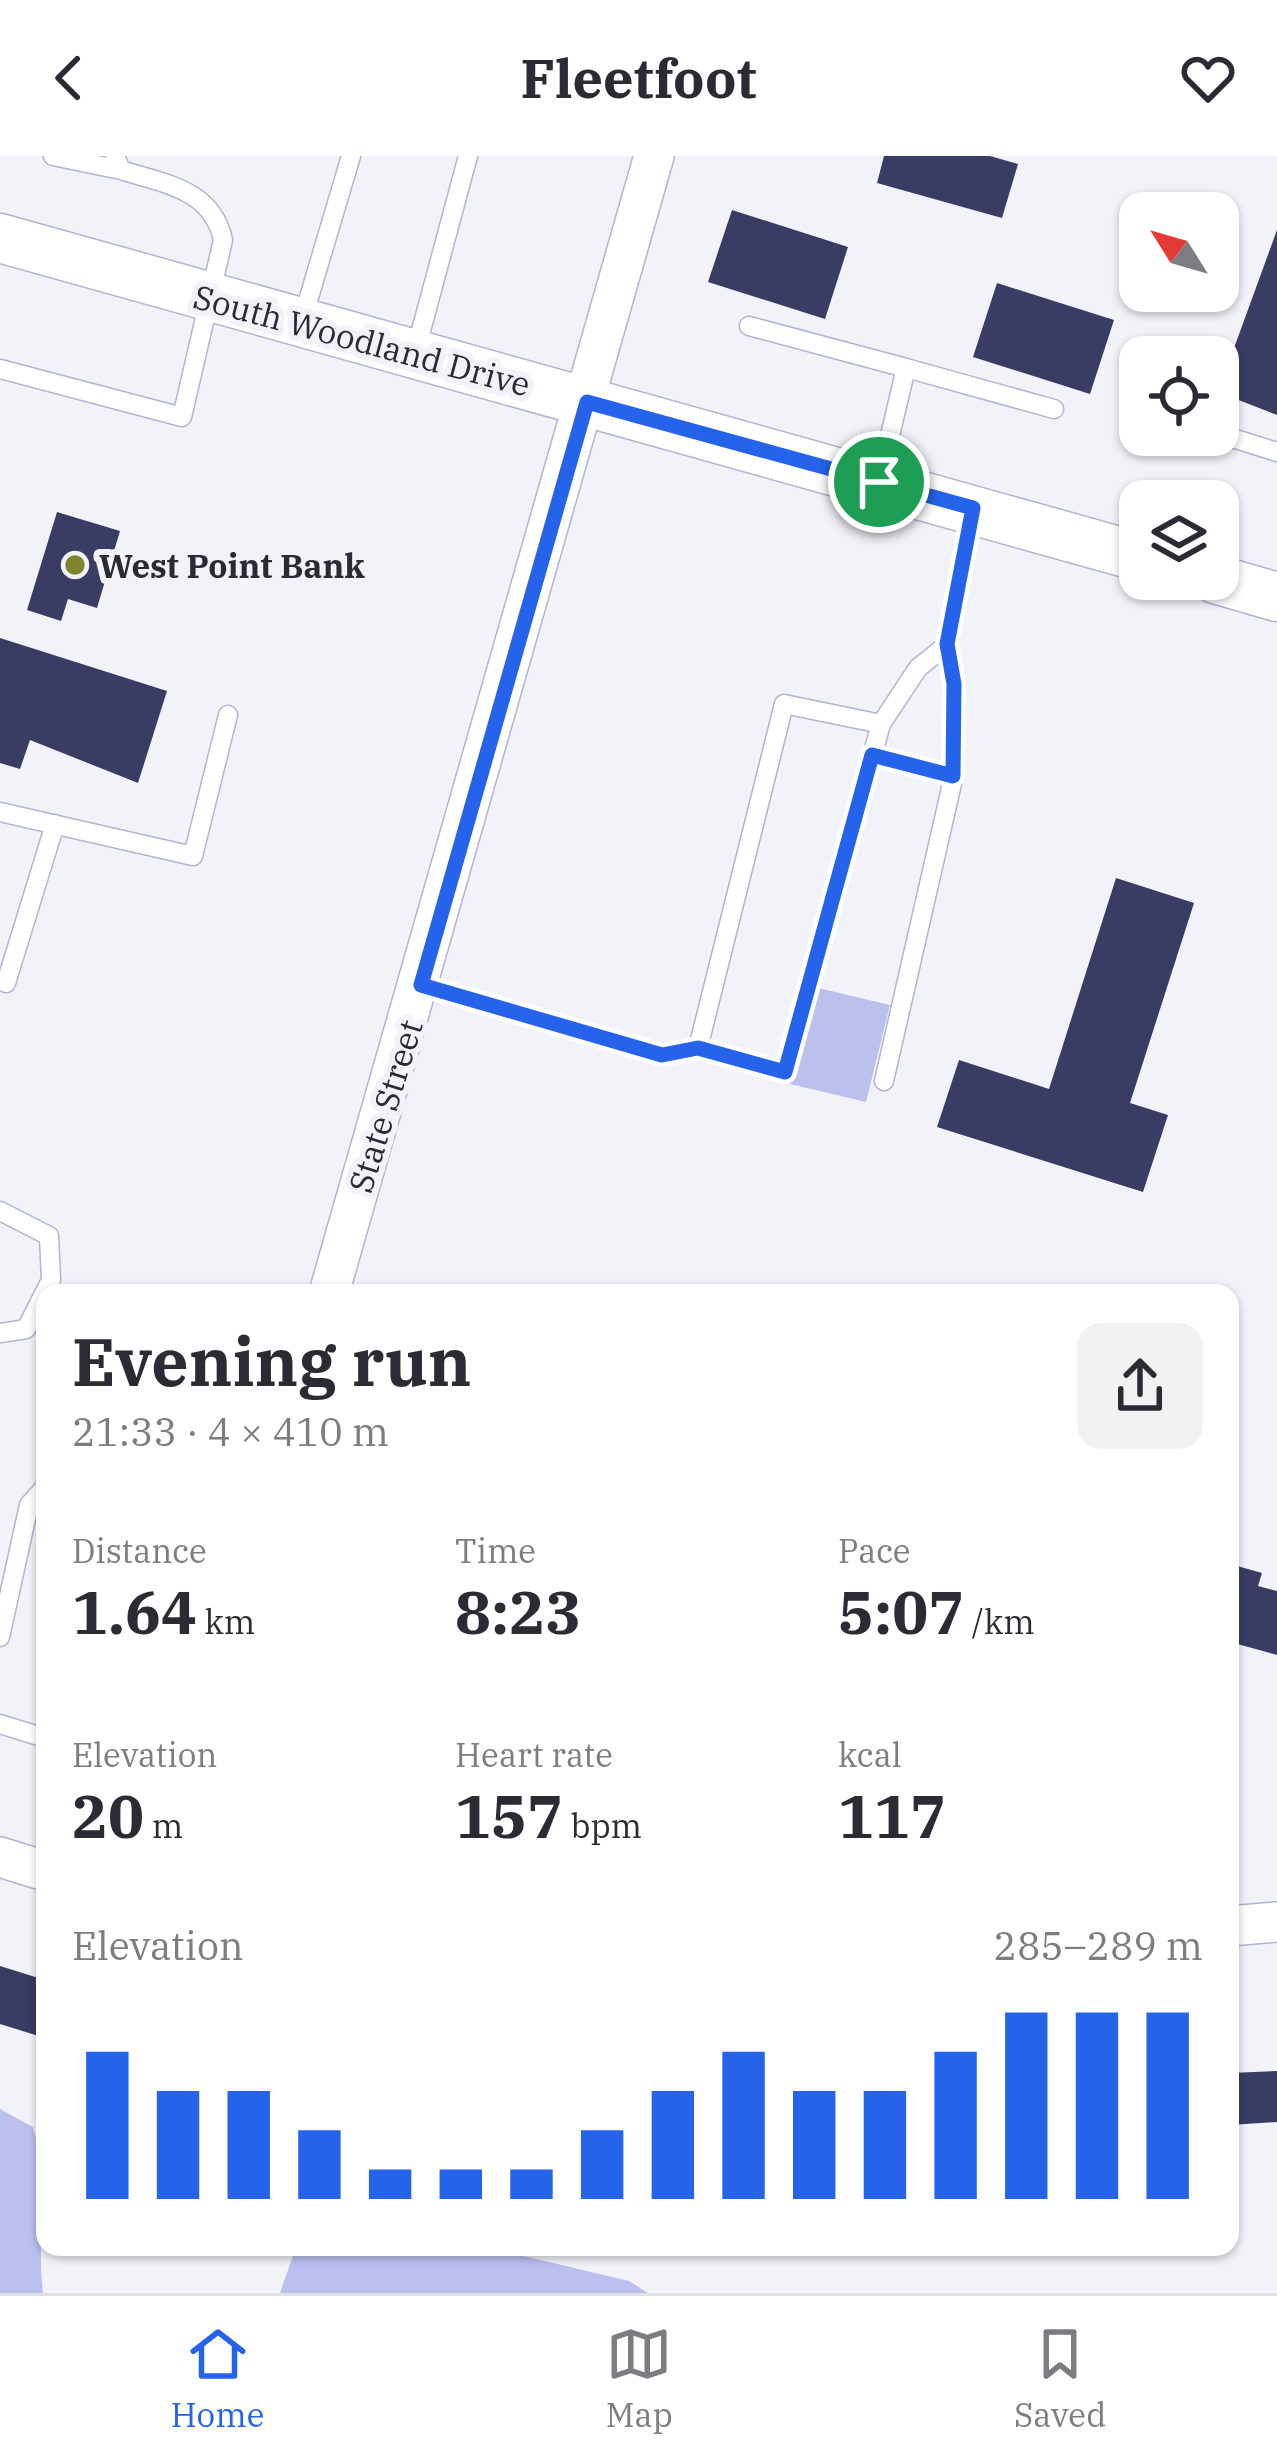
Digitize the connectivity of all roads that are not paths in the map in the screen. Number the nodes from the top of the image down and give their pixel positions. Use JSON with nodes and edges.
{"nodes":[{"id":1,"x":53,"y":156,"type":"edge"},
{"id":2,"x":351,"y":156,"type":"edge"},
{"id":3,"x":468,"y":156,"type":"edge"},
{"id":4,"x":654,"y":156,"type":"edge"},
{"id":5,"x":118,"y":163,"type":"edge"},
{"id":6,"x":0,"y":238,"type":"edge"},
{"id":7,"x":212,"y":299,"type":"junction"},
{"id":8,"x":302,"y":321,"type":"junction"},
{"id":9,"x":749,"y":326,"type":"dead end"},
{"id":10,"x":415,"y":353,"type":"junction"},
{"id":11,"x":906,"y":368,"type":"junction"},
{"id":12,"x":0,"y":369,"type":"edge"},
{"id":13,"x":587,"y":402,"type":"junction"},
{"id":14,"x":1054,"y":409,"type":"dead end"},
{"id":15,"x":1239,"y":440,"type":"edge"},
{"id":16,"x":1277,"y":452,"type":"edge"},
{"id":17,"x":879,"y":482,"type":"junction"},
{"id":18,"x":973,"y":508,"type":"junction"},
{"id":19,"x":1119,"y":551,"type":"edge"},
{"id":20,"x":1239,"y":586,"type":"edge"},
{"id":21,"x":1277,"y":597,"type":"edge"},
{"id":22,"x":947,"y":644,"type":"junction"},
{"id":23,"x":228,"y":715,"type":"dead end"},
{"id":24,"x":881,"y":724,"type":"junction"},
{"id":25,"x":872,"y":755,"type":"junction"},
{"id":26,"x":953,"y":776,"type":"junction"},
{"id":27,"x":0,"y":812,"type":"edge"},
{"id":28,"x":55,"y":824,"type":"junction"},
{"id":29,"x":6,"y":983,"type":"dead end"},
{"id":30,"x":421,"y":985,"type":"junction"},
{"id":31,"x":698,"y":1048,"type":"junction"},
{"id":32,"x":884,"y":1081,"type":"dead end"},
{"id":33,"x":0,"y":1211,"type":"edge"},
{"id":34,"x":49,"y":1284,"type":"edge"},
{"id":35,"x":332,"y":1284,"type":"edge"},
{"id":36,"x":36,"y":1309,"type":"edge"},
{"id":37,"x":0,"y":1334,"type":"edge"},
{"id":38,"x":36,"y":1497,"type":"edge"},
{"id":39,"x":0,"y":1637,"type":"edge"},
{"id":40,"x":0,"y":1724,"type":"edge"},
{"id":41,"x":36,"y":1735,"type":"edge"},
{"id":42,"x":0,"y":1857,"type":"edge"},
{"id":43,"x":36,"y":1867,"type":"edge"},
{"id":44,"x":1277,"y":1922,"type":"edge"},
{"id":45,"x":1239,"y":1925,"type":"edge"}],
"edges":[{"from":1,"to":5,"type":"lane"},
{"from":2,"to":8,"type":"lane"},
{"from":3,"to":10,"type":"lane"},
{"from":4,"to":13,"type":"street","name":"State Street"},
{"from":5,"to":7,"type":"lane"},
{"from":6,"to":7,"type":"street","name":"South Woodland Drive"},
{"from":7,"to":8,"type":"street","name":"South Woodland Drive"},
{"from":7,"to":12,"type":"lane"},
{"from":8,"to":10,"type":"street","name":"South Woodland Drive"},
{"from":9,"to":11,"type":"lane"},
{"from":10,"to":13,"type":"street","name":"South Woodland Drive"},
{"from":11,"to":14,"type":"lane"},
{"from":11,"to":17,"type":"lane"},
{"from":13,"to":17,"type":"street","name":"South Woodland Drive"},
{"from":13,"to":30,"type":"street","name":"State Street"},
{"from":15,"to":16,"type":"lane"},
{"from":17,"to":18,"type":"street","name":"South Woodland Drive"},
{"from":18,"to":19,"type":"street","name":"South Woodland Drive"},
{"from":18,"to":22,"type":"lane"},
{"from":20,"to":21,"type":"street"},
{"from":22,"to":24,"type":"lane"},
{"from":22,"to":26,"type":"lane"},
{"from":23,"to":28,"type":"lane"},
{"from":24,"to":25,"type":"lane"},
{"from":24,"to":31,"type":"lane"},
{"from":25,"to":26,"type":"lane"},
{"from":25,"to":31,"type":"lane"},
{"from":26,"to":32,"type":"lane"},
{"from":27,"to":28,"type":"lane"},
{"from":28,"to":29,"type":"lane"},
{"from":30,"to":31,"type":"lane"},
{"from":30,"to":35,"type":"street","name":"State Street"},
{"from":33,"to":34,"type":"lane"},
{"from":36,"to":37,"type":"lane"},
{"from":38,"to":39,"type":"lane"},
{"from":40,"to":41,"type":"lane"},
{"from":42,"to":43,"type":"street"},
{"from":44,"to":45,"type":"street"}]}
